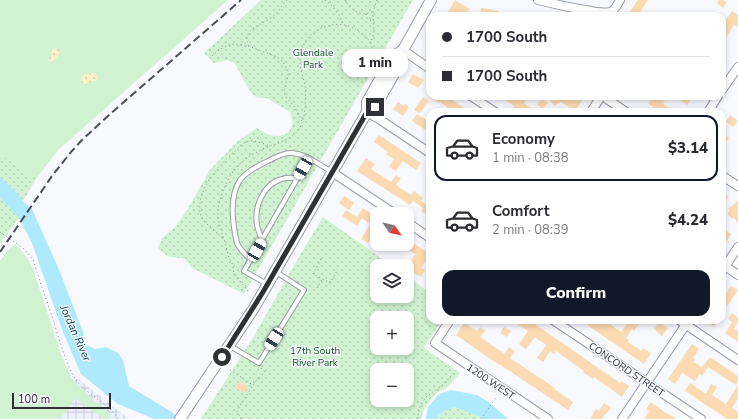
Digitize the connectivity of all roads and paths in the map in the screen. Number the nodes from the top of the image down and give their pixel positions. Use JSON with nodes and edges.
{"nodes":[{"id":1,"x":287,"y":0,"type":"edge"},
{"id":2,"x":325,"y":0,"type":"edge"},
{"id":3,"x":345,"y":0,"type":"edge"},
{"id":4,"x":376,"y":0,"type":"edge"},
{"id":5,"x":431,"y":0,"type":"edge"},
{"id":6,"x":538,"y":0,"type":"edge"},
{"id":7,"x":620,"y":0,"type":"edge"},
{"id":8,"x":373,"y":12,"type":"junction"},
{"id":9,"x":586,"y":12,"type":"edge"},
{"id":10,"x":611,"y":12,"type":"edge"},
{"id":11,"x":366,"y":13,"type":"junction"},
{"id":12,"x":373,"y":21,"type":"junction"},
{"id":13,"x":343,"y":24,"type":"junction"},
{"id":14,"x":247,"y":40,"type":"junction"},
{"id":15,"x":371,"y":42,"type":"junction"},
{"id":16,"x":240,"y":45,"type":"junction"},
{"id":17,"x":249,"y":46,"type":"junction"},
{"id":18,"x":403,"y":50,"type":"junction"},
{"id":19,"x":212,"y":56,"type":"dead end"},
{"id":20,"x":381,"y":58,"type":"dead end"},
{"id":21,"x":426,"y":66,"type":"edge"},
{"id":22,"x":737,"y":72,"type":"edge"},
{"id":23,"x":726,"y":85,"type":"edge"},
{"id":24,"x":479,"y":100,"type":"edge"},
{"id":25,"x":608,"y":100,"type":"edge"},
{"id":26,"x":490,"y":108,"type":"edge"},
{"id":27,"x":620,"y":108,"type":"edge"},
{"id":28,"x":367,"y":112,"type":"junction"},
{"id":29,"x":302,"y":122,"type":"junction"},
{"id":30,"x":270,"y":146,"type":"junction"},
{"id":31,"x":426,"y":150,"type":"edge"},
{"id":32,"x":309,"y":158,"type":"junction"},
{"id":33,"x":332,"y":172,"type":"junction"},
{"id":34,"x":298,"y":178,"type":"junction"},
{"id":35,"x":726,"y":178,"type":"edge"},
{"id":36,"x":738,"y":186,"type":"edge"},
{"id":37,"x":384,"y":207,"type":"edge"},
{"id":38,"x":414,"y":227,"type":"edge"},
{"id":39,"x":0,"y":232,"type":"edge"},
{"id":40,"x":426,"y":235,"type":"edge"},
{"id":41,"x":224,"y":238,"type":"junction"},
{"id":42,"x":262,"y":240,"type":"junction"},
{"id":43,"x":738,"y":247,"type":"edge"},
{"id":44,"x":321,"y":259,"type":"dead end"},
{"id":45,"x":251,"y":260,"type":"junction"},
{"id":46,"x":726,"y":263,"type":"edge"},
{"id":47,"x":338,"y":269,"type":"dead end"},
{"id":48,"x":726,"y":269,"type":"edge"},
{"id":49,"x":275,"y":272,"type":"junction"},
{"id":50,"x":738,"y":275,"type":"edge"},
{"id":51,"x":322,"y":279,"type":"junction"},
{"id":52,"x":268,"y":284,"type":"junction"},
{"id":53,"x":317,"y":288,"type":"dead end"},
{"id":54,"x":248,"y":291,"type":"dead end"},
{"id":55,"x":447,"y":324,"type":"edge"},
{"id":56,"x":559,"y":324,"type":"edge"},
{"id":57,"x":683,"y":324,"type":"edge"},
{"id":58,"x":687,"y":324,"type":"edge"},
{"id":59,"x":230,"y":346,"type":"junction"},
{"id":60,"x":738,"y":360,"type":"edge"},
{"id":61,"x":457,"y":369,"type":"dead end"},
{"id":62,"x":230,"y":370,"type":"dead end"},
{"id":63,"x":261,"y":377,"type":"dead end"},
{"id":64,"x":647,"y":382,"type":"junction"},
{"id":65,"x":253,"y":385,"type":"junction"},
{"id":66,"x":498,"y":396,"type":"dead end"},
{"id":67,"x":182,"y":416,"type":"edge"},
{"id":68,"x":118,"y":419,"type":"edge"},
{"id":69,"x":241,"y":419,"type":"edge"},
{"id":70,"x":417,"y":419,"type":"edge"},
{"id":71,"x":481,"y":419,"type":"edge"},
{"id":72,"x":548,"y":419,"type":"edge"},
{"id":73,"x":622,"y":419,"type":"edge"},
{"id":74,"x":701,"y":419,"type":"edge"}],
"edges":[{"from":1,"to":14,"type":"path"},
{"from":2,"to":13,"type":"path"},
{"from":3,"to":11,"type":"path"},
{"from":4,"to":8,"type":"path"},
{"from":5,"to":18,"type":"street"},
{"from":6,"to":9,"type":"street"},
{"from":7,"to":10,"type":"street"},
{"from":8,"to":11,"type":"path"},
{"from":8,"to":12,"type":"path"},
{"from":11,"to":12,"type":"path"},
{"from":12,"to":15,"type":"path"},
{"from":13,"to":15,"type":"path"},
{"from":13,"to":29,"type":"path"},
{"from":14,"to":16,"type":"path"},
{"from":14,"to":17,"type":"path"},
{"from":15,"to":20,"type":"path"},
{"from":16,"to":17,"type":"path"},
{"from":16,"to":19,"type":"path"},
{"from":17,"to":29,"type":"path"},
{"from":18,"to":21,"type":"street"},
{"from":18,"to":28,"type":"street"},
{"from":22,"to":23,"type":"street"},
{"from":24,"to":26,"type":"street"},
{"from":25,"to":27,"type":"street"},
{"from":28,"to":31,"type":"street"},
{"from":28,"to":33,"type":"street"},
{"from":29,"to":30,"type":"path"},
{"from":30,"to":41,"type":"path"},
{"from":30,"to":41,"type":"path"},
{"from":32,"to":33,"type":"lane"},
{"from":32,"to":34,"type":"lane"},
{"from":32,"to":45,"type":"lane"},
{"from":33,"to":37,"type":"street"},
{"from":33,"to":49,"type":"street"},
{"from":34,"to":42,"type":"lane"},
{"from":34,"to":42,"type":"lane"},
{"from":35,"to":36,"type":"street"},
{"from":38,"to":40,"type":"street"},
{"from":39,"to":68,"type":"path"},
{"from":41,"to":54,"type":"path"},
{"from":42,"to":45,"type":"lane"},
{"from":43,"to":46,"type":"street"},
{"from":44,"to":51,"type":"path"},
{"from":45,"to":52,"type":"lane"},
{"from":47,"to":51,"type":"path"},
{"from":48,"to":50,"type":"street"},
{"from":49,"to":52,"type":"street"},
{"from":49,"to":59,"type":"lane"},
{"from":51,"to":53,"type":"path"},
{"from":52,"to":59,"type":"street"},
{"from":55,"to":72,"type":"street","name":"1200 WEST"},
{"from":56,"to":64,"type":"street","name":"CONCORD STREET"},
{"from":57,"to":64,"type":"street"},
{"from":58,"to":60,"type":"street"},
{"from":59,"to":67,"type":"street"},
{"from":61,"to":70,"type":"path"},
{"from":62,"to":65,"type":"path"},
{"from":63,"to":65,"type":"path"},
{"from":64,"to":73,"type":"street"},
{"from":64,"to":74,"type":"street","name":"CONCORD STREET"},
{"from":65,"to":69,"type":"path"},
{"from":66,"to":71,"type":"path"}]}
